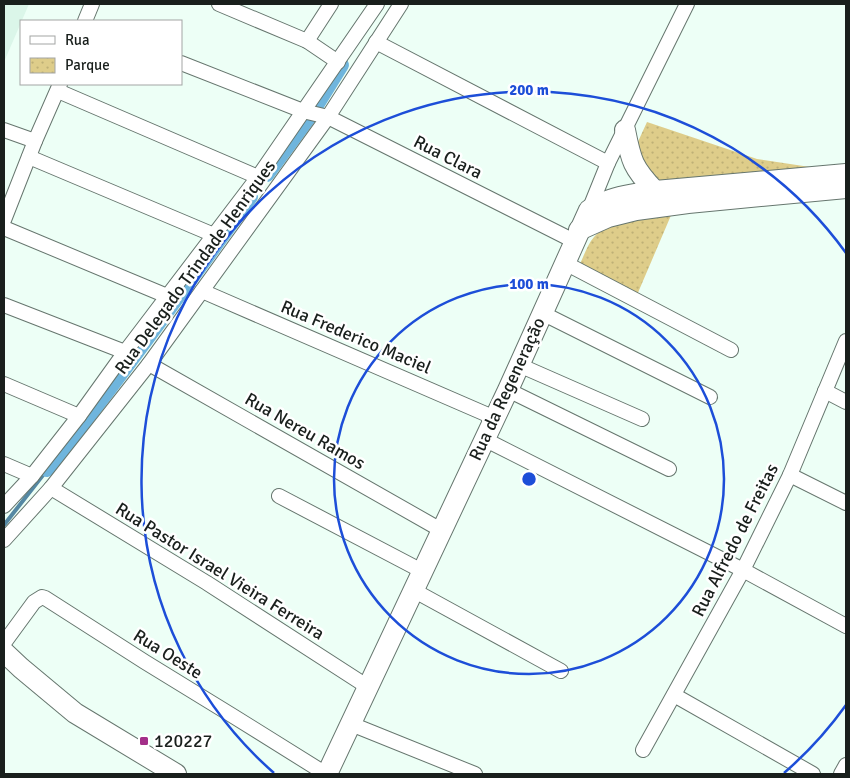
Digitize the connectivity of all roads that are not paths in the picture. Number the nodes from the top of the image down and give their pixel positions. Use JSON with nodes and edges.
{"nodes":[{"id":1,"x":92,"y":4,"type":"edge"},
{"id":2,"x":219,"y":4,"type":"edge"},
{"id":3,"x":330,"y":4,"type":"edge"},
{"id":4,"x":377,"y":4,"type":"edge"},
{"id":5,"x":401,"y":4,"type":"edge"},
{"id":6,"x":687,"y":4,"type":"edge"},
{"id":7,"x":85,"y":20,"type":"edge"},
{"id":8,"x":307,"y":41,"type":"junction"},
{"id":9,"x":376,"y":42,"type":"junction"},
{"id":10,"x":338,"y":62,"type":"junction"},
{"id":11,"x":182,"y":63,"type":"edge"},
{"id":12,"x":59,"y":87,"type":"edge"},
{"id":13,"x":315,"y":114,"type":"junction"},
{"id":14,"x":4,"y":130,"type":"edge"},
{"id":15,"x":625,"y":130,"type":"junction"},
{"id":16,"x":35,"y":141,"type":"junction"},
{"id":17,"x":29,"y":157,"type":"junction"},
{"id":18,"x":608,"y":163,"type":"junction"},
{"id":19,"x":846,"y":174,"type":"edge"},
{"id":20,"x":258,"y":177,"type":"junction"},
{"id":21,"x":846,"y":188,"type":"edge"},
{"id":22,"x":655,"y":191,"type":"junction"},
{"id":23,"x":589,"y":210,"type":"junction"},
{"id":24,"x":4,"y":220,"type":"edge"},
{"id":25,"x":4,"y":228,"type":"edge"},
{"id":26,"x":214,"y":235,"type":"junction"},
{"id":27,"x":577,"y":236,"type":"junction"},
{"id":28,"x":565,"y":263,"type":"junction"},
{"id":29,"x":202,"y":291,"type":"junction"},
{"id":30,"x":167,"y":296,"type":"junction"},
{"id":31,"x":4,"y":305,"type":"edge"},
{"id":32,"x":542,"y":313,"type":"junction"},
{"id":33,"x":846,"y":341,"type":"edge"},
{"id":34,"x":731,"y":350,"type":"dead end"},
{"id":35,"x":125,"y":352,"type":"junction"},
{"id":36,"x":149,"y":364,"type":"junction"},
{"id":37,"x":519,"y":365,"type":"junction"},
{"id":38,"x":4,"y":384,"type":"edge"},
{"id":39,"x":508,"y":390,"type":"junction"},
{"id":40,"x":825,"y":391,"type":"junction"},
{"id":41,"x":710,"y":397,"type":"dead end"},
{"id":42,"x":846,"y":402,"type":"edge"},
{"id":43,"x":79,"y":416,"type":"junction"},
{"id":44,"x":495,"y":418,"type":"junction"},
{"id":45,"x":642,"y":419,"type":"dead end"},
{"id":46,"x":484,"y":439,"type":"junction"},
{"id":47,"x":4,"y":464,"type":"edge"},
{"id":48,"x":669,"y":469,"type":"dead end"},
{"id":49,"x":790,"y":475,"type":"junction"},
{"id":50,"x":32,"y":476,"type":"junction"},
{"id":51,"x":51,"y":488,"type":"junction"},
{"id":52,"x":279,"y":496,"type":"dead end"},
{"id":53,"x":846,"y":503,"type":"edge"},
{"id":54,"x":4,"y":506,"type":"edge"},
{"id":55,"x":441,"y":530,"type":"junction"},
{"id":56,"x":4,"y":540,"type":"edge"},
{"id":57,"x":743,"y":570,"type":"junction"},
{"id":58,"x":422,"y":571,"type":"junction"},
{"id":59,"x":413,"y":590,"type":"junction"},
{"id":60,"x":846,"y":626,"type":"edge"},
{"id":61,"x":4,"y":643,"type":"edge"},
{"id":62,"x":4,"y":652,"type":"edge"},
{"id":63,"x":561,"y":671,"type":"dead end"},
{"id":64,"x":368,"y":688,"type":"junction"},
{"id":65,"x":674,"y":694,"type":"junction"},
{"id":66,"x":350,"y":724,"type":"junction"},
{"id":67,"x":643,"y":750,"type":"dead end"},
{"id":68,"x":846,"y":765,"type":"edge"},
{"id":69,"x":176,"y":774,"type":"edge"},
{"id":70,"x":326,"y":774,"type":"edge"},
{"id":71,"x":475,"y":774,"type":"edge"},
{"id":72,"x":813,"y":774,"type":"edge"},
{"id":73,"x":841,"y":774,"type":"edge"}],
"edges":[{"from":1,"to":7,"type":"street"},
{"from":2,"to":8,"type":"street"},
{"from":3,"to":8,"type":"street"},
{"from":4,"to":10,"type":"street","name":"Rua Delegado Trindade Henriques"},
{"from":5,"to":9,"type":"street","name":"Rua Delegado Trindade Henriques"},
{"from":6,"to":15,"type":"street","name":"Rua da Regeneração"},
{"from":8,"to":10,"type":"street"},
{"from":9,"to":13,"type":"street","name":"Rua Delegado Trindade Henriques"},
{"from":9,"to":18,"type":"street"},
{"from":10,"to":13,"type":"street","name":"Rua Delegado Trindade Henriques"},
{"from":11,"to":13,"type":"street","name":"Rua Clara"},
{"from":12,"to":16,"type":"street"},
{"from":12,"to":20,"type":"street"},
{"from":13,"to":20,"type":"street","name":"Rua Delegado Trindade Henriques"},
{"from":13,"to":27,"type":"street","name":"Rua Clara"},
{"from":13,"to":29,"type":"street","name":"Rua Delegado Trindade Henriques"},
{"from":14,"to":16,"type":"street"},
{"from":15,"to":18,"type":"street","name":"Rua da Regeneração"},
{"from":15,"to":22,"type":"main road"},
{"from":16,"to":17,"type":"street"},
{"from":17,"to":24,"type":"street"},
{"from":17,"to":26,"type":"street"},
{"from":18,"to":23,"type":"street","name":"Rua da Regeneração"},
{"from":19,"to":22,"type":"main road"},
{"from":20,"to":26,"type":"street","name":"Rua Delegado Trindade Henriques"},
{"from":21,"to":27,"type":"main road"},
{"from":22,"to":23,"type":"main road"},
{"from":23,"to":27,"type":"main road","name":"Rua da Regeneração"},
{"from":25,"to":30,"type":"street"},
{"from":26,"to":30,"type":"street","name":"Rua Delegado Trindade Henriques"},
{"from":27,"to":28,"type":"main road","name":"Rua da Regeneração"},
{"from":28,"to":32,"type":"main road","name":"Rua da Regeneração"},
{"from":28,"to":34,"type":"street"},
{"from":29,"to":36,"type":"street","name":"Rua Delegado Trindade Henriques"},
{"from":29,"to":44,"type":"street","name":"Rua Frederico Maciel"},
{"from":30,"to":35,"type":"street","name":"Rua Delegado Trindade Henriques"},
{"from":31,"to":35,"type":"street"},
{"from":32,"to":37,"type":"main road","name":"Rua da Regeneração"},
{"from":32,"to":41,"type":"street"},
{"from":33,"to":40,"type":"street","name":"Rua Alfredo de Freitas"},
{"from":35,"to":43,"type":"street","name":"Rua Delegado Trindade Henriques"},
{"from":36,"to":51,"type":"street","name":"Rua Delegado Trindade Henriques"},
{"from":36,"to":55,"type":"street","name":"Rua Nereu Ramos"},
{"from":37,"to":39,"type":"main road","name":"Rua da Regeneração"},
{"from":37,"to":45,"type":"street"},
{"from":38,"to":43,"type":"street"},
{"from":39,"to":44,"type":"main road","name":"Rua da Regeneração"},
{"from":39,"to":48,"type":"street"},
{"from":40,"to":42,"type":"street"},
{"from":40,"to":49,"type":"street","name":"Rua Alfredo de Freitas"},
{"from":43,"to":50,"type":"street","name":"Rua Delegado Trindade Henriques"},
{"from":44,"to":46,"type":"main road","name":"Rua da Regeneração"},
{"from":46,"to":55,"type":"main road","name":"Rua da Regeneração"},
{"from":46,"to":57,"type":"street"},
{"from":47,"to":50,"type":"street"},
{"from":49,"to":53,"type":"street"},
{"from":49,"to":57,"type":"street","name":"Rua Alfredo de Freitas"},
{"from":50,"to":54,"type":"street","name":"Rua Delegado Trindade Henriques"},
{"from":51,"to":56,"type":"street","name":"Rua Delegado Trindade Henriques"},
{"from":51,"to":64,"type":"street","name":"Rua Pastor Israel Vieira Ferreira"},
{"from":52,"to":58,"type":"street"},
{"from":55,"to":58,"type":"main road","name":"Rua da Regeneração"},
{"from":57,"to":60,"type":"street"},
{"from":57,"to":65,"type":"street","name":"Rua Alfredo de Freitas"},
{"from":58,"to":59,"type":"main road","name":"Rua da Regeneração"},
{"from":59,"to":63,"type":"street"},
{"from":59,"to":64,"type":"main road","name":"Rua da Regeneração"},
{"from":61,"to":70,"type":"street","name":"Rua Oeste"},
{"from":62,"to":69,"type":"main road"},
{"from":64,"to":66,"type":"main road","name":"Rua da Regeneração"},
{"from":65,"to":67,"type":"street","name":"Rua Alfredo de Freitas"},
{"from":65,"to":72,"type":"street"},
{"from":66,"to":70,"type":"main road","name":"Rua da Regeneração"},
{"from":66,"to":71,"type":"street"},
{"from":68,"to":73,"type":"street"}]}
